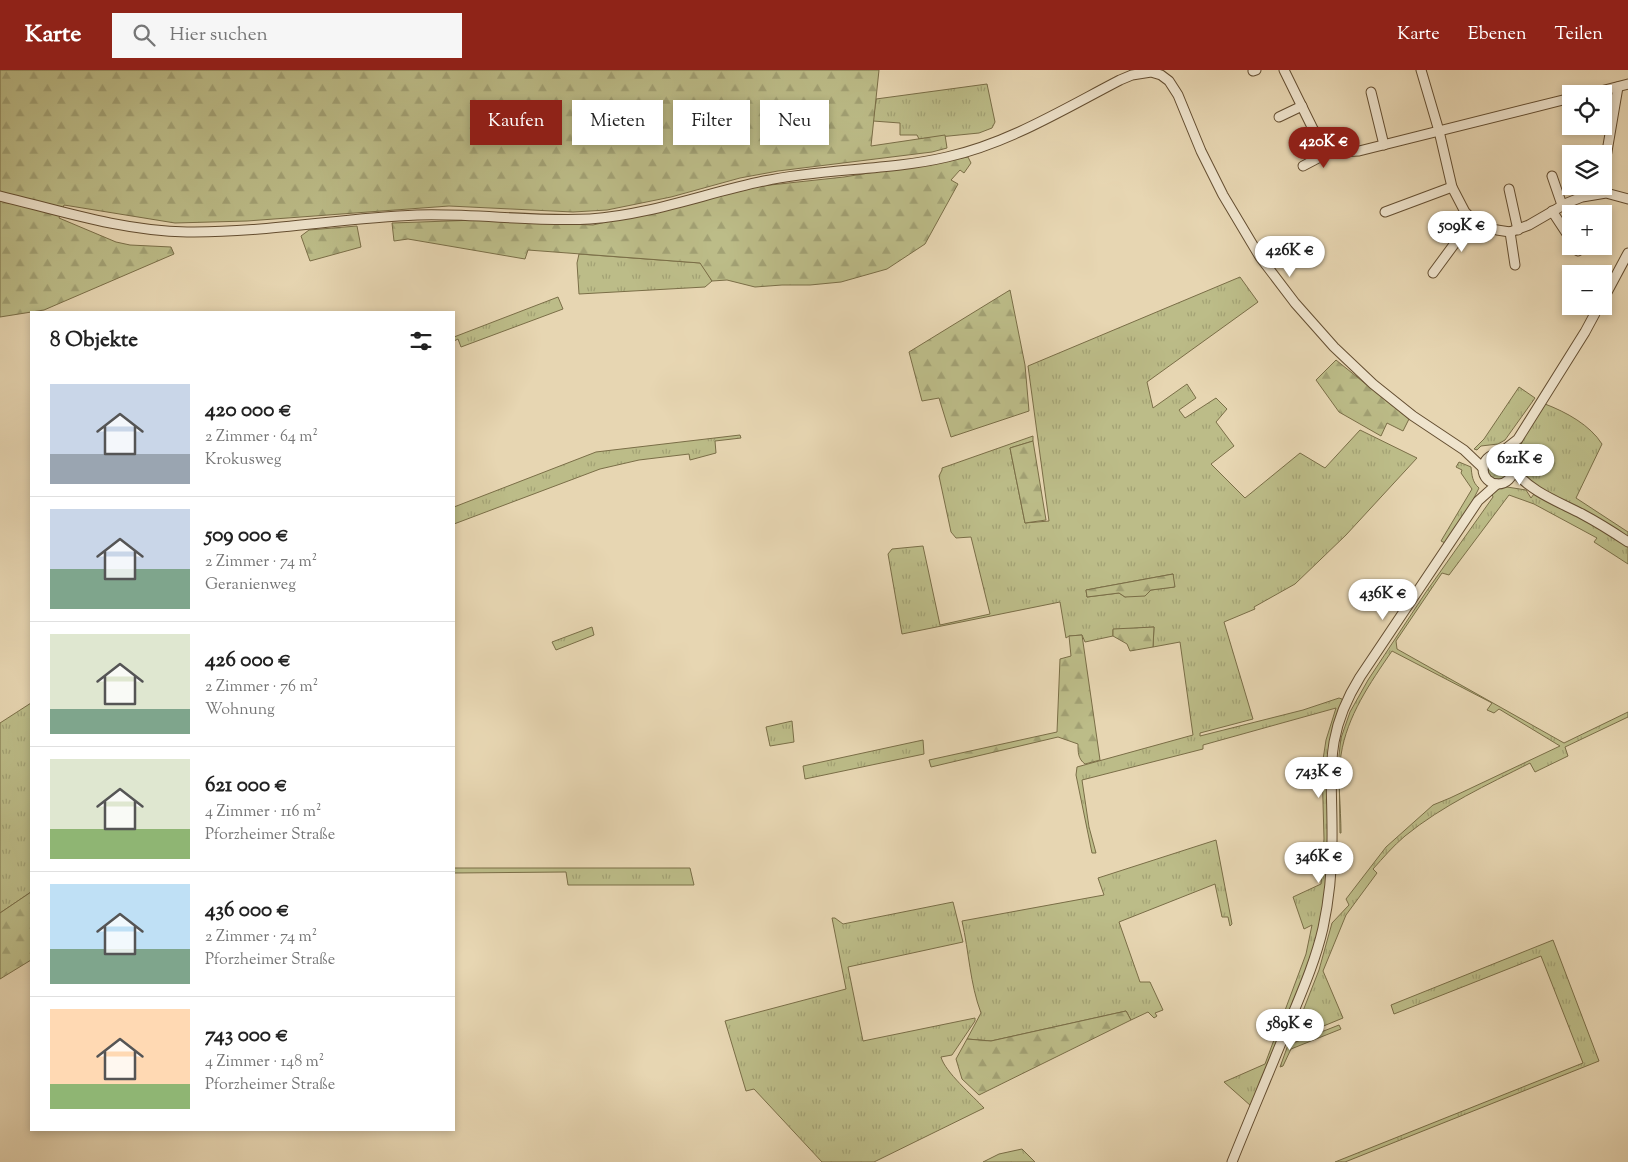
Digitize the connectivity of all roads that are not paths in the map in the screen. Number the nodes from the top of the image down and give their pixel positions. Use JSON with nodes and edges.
{"nodes":[{"id":1,"x":1284,"y":70,"type":"edge"},
{"id":2,"x":1421,"y":70,"type":"edge"},
{"id":3,"x":1162,"y":73,"type":"edge"},
{"id":4,"x":1628,"y":84,"type":"edge"},
{"id":5,"x":1618,"y":87,"type":"junction"},
{"id":6,"x":1612,"y":88,"type":"edge"},
{"id":7,"x":1371,"y":92,"type":"dead end"},
{"id":8,"x":1562,"y":100,"type":"edge"},
{"id":9,"x":1302,"y":106,"type":"junction"},
{"id":10,"x":1279,"y":117,"type":"dead end"},
{"id":11,"x":1438,"y":131,"type":"junction"},
{"id":12,"x":1384,"y":145,"type":"junction"},
{"id":13,"x":1608,"y":145,"type":"edge"},
{"id":14,"x":1328,"y":148,"type":"junction"},
{"id":15,"x":1303,"y":166,"type":"dead end"},
{"id":16,"x":1552,"y":176,"type":"dead end"},
{"id":17,"x":1452,"y":187,"type":"junction"},
{"id":18,"x":1509,"y":189,"type":"dead end"},
{"id":19,"x":1612,"y":194,"type":"edge"},
{"id":20,"x":1587,"y":195,"type":"edge"},
{"id":21,"x":0,"y":196,"type":"edge"},
{"id":22,"x":1628,"y":198,"type":"edge"},
{"id":23,"x":1562,"y":205,"type":"junction"},
{"id":24,"x":1552,"y":211,"type":"junction"},
{"id":25,"x":1385,"y":212,"type":"dead end"},
{"id":26,"x":1472,"y":220,"type":"junction"},
{"id":27,"x":1562,"y":226,"type":"edge"},
{"id":28,"x":1514,"y":231,"type":"junction"},
{"id":29,"x":1628,"y":253,"type":"edge"},
{"id":30,"x":1515,"y":265,"type":"dead end"},
{"id":31,"x":1433,"y":273,"type":"dead end"},
{"id":32,"x":1612,"y":283,"type":"edge"},
{"id":33,"x":1595,"y":315,"type":"edge"},
{"id":34,"x":1518,"y":439,"type":"junction"},
{"id":35,"x":1464,"y":450,"type":"junction"},
{"id":36,"x":1495,"y":455,"type":"junction"},
{"id":37,"x":1513,"y":466,"type":"junction"},
{"id":38,"x":1484,"y":472,"type":"junction"},
{"id":39,"x":1502,"y":484,"type":"junction"},
{"id":40,"x":1531,"y":487,"type":"junction"},
{"id":41,"x":1478,"y":501,"type":"junction"},
{"id":42,"x":1628,"y":542,"type":"edge"},
{"id":43,"x":1232,"y":1162,"type":"edge"}],
"edges":[{"from":1,"to":9,"type":"street"},
{"from":2,"to":11,"type":"street"},
{"from":3,"to":21,"type":"street"},
{"from":3,"to":35,"type":"street"},
{"from":4,"to":5,"type":"street"},
{"from":5,"to":6,"type":"street"},
{"from":5,"to":13,"type":"street"},
{"from":7,"to":12,"type":"street"},
{"from":8,"to":11,"type":"street"},
{"from":9,"to":10,"type":"street"},
{"from":9,"to":14,"type":"street"},
{"from":11,"to":12,"type":"street"},
{"from":11,"to":17,"type":"street"},
{"from":12,"to":14,"type":"street"},
{"from":14,"to":15,"type":"street"},
{"from":16,"to":23,"type":"street"},
{"from":17,"to":25,"type":"street"},
{"from":17,"to":26,"type":"street"},
{"from":18,"to":28,"type":"street"},
{"from":19,"to":22,"type":"street"},
{"from":20,"to":23,"type":"street"},
{"from":23,"to":24,"type":"street"},
{"from":24,"to":27,"type":"street"},
{"from":24,"to":28,"type":"street"},
{"from":26,"to":28,"type":"street"},
{"from":26,"to":31,"type":"street"},
{"from":28,"to":30,"type":"street"},
{"from":29,"to":32,"type":"street"},
{"from":33,"to":34,"type":"street"},
{"from":34,"to":36,"type":"street"},
{"from":34,"to":37,"type":"street"},
{"from":35,"to":36,"type":"street"},
{"from":35,"to":38,"type":"street"},
{"from":36,"to":37,"type":"street"},
{"from":36,"to":38,"type":"street"},
{"from":37,"to":39,"type":"street"},
{"from":37,"to":40,"type":"street"},
{"from":38,"to":39,"type":"street"},
{"from":38,"to":41,"type":"street"},
{"from":39,"to":40,"type":"street"},
{"from":39,"to":41,"type":"street"},
{"from":40,"to":42,"type":"street"},
{"from":41,"to":43,"type":"street"}]}
